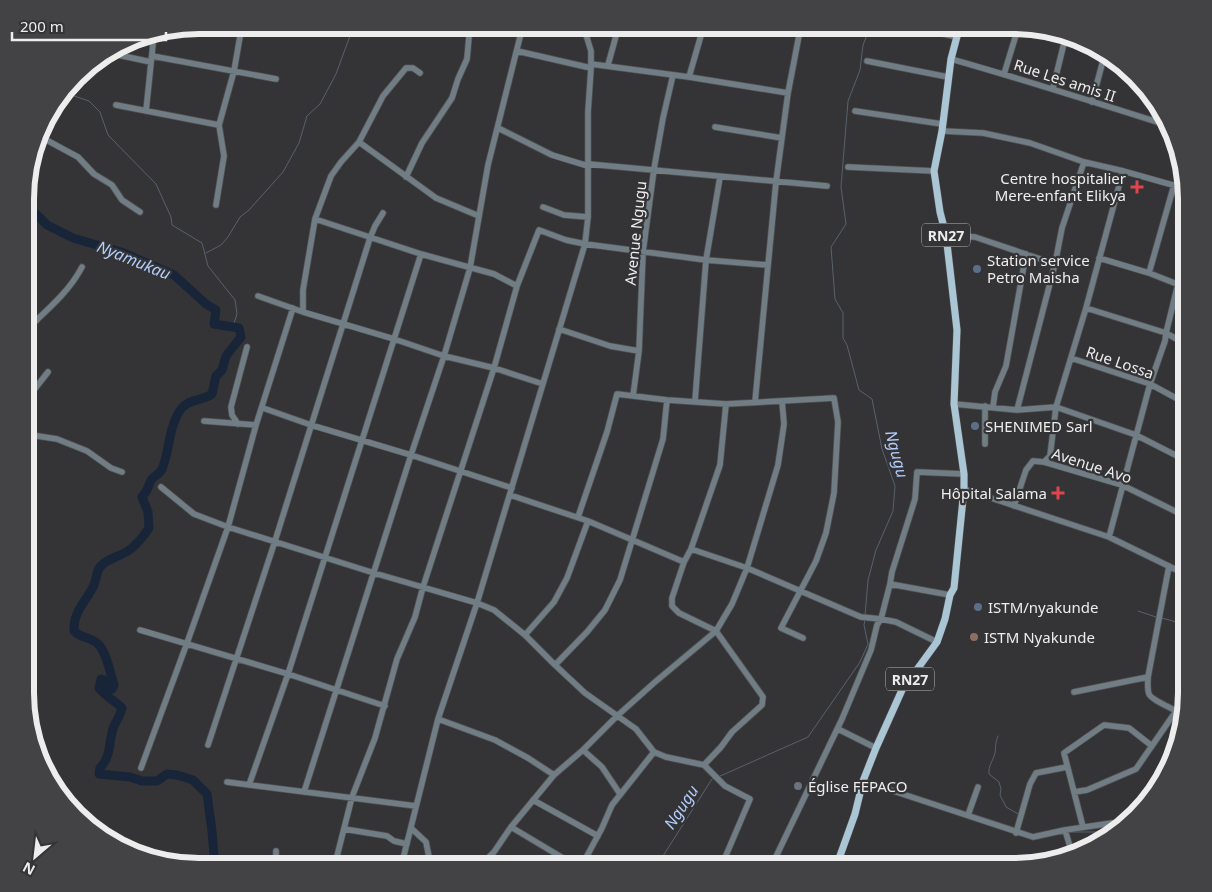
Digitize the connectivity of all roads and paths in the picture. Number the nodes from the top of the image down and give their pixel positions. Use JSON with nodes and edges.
{"nodes":[{"id":1,"x":240,"y":34,"type":"edge"},
{"id":2,"x":469,"y":34,"type":"edge"},
{"id":3,"x":522,"y":34,"type":"edge"},
{"id":4,"x":586,"y":34,"type":"edge"},
{"id":5,"x":617,"y":34,"type":"edge"},
{"id":6,"x":701,"y":34,"type":"edge"},
{"id":7,"x":799,"y":34,"type":"edge"},
{"id":8,"x":944,"y":34,"type":"edge"},
{"id":9,"x":958,"y":34,"type":"edge"},
{"id":10,"x":1016,"y":34,"type":"edge"},
{"id":11,"x":957,"y":37,"type":"junction"},
{"id":12,"x":154,"y":40,"type":"edge"},
{"id":13,"x":1064,"y":42,"type":"edge"},
{"id":14,"x":517,"y":51,"type":"junction"},
{"id":15,"x":119,"y":54,"type":"edge"},
{"id":16,"x":152,"y":59,"type":"junction"},
{"id":17,"x":952,"y":59,"type":"junction"},
{"id":18,"x":867,"y":61,"type":"dead end"},
{"id":19,"x":1103,"y":61,"type":"edge"},
{"id":20,"x":608,"y":65,"type":"junction"},
{"id":21,"x":591,"y":66,"type":"junction"},
{"id":22,"x":234,"y":71,"type":"junction"},
{"id":23,"x":420,"y":73,"type":"dead end"},
{"id":24,"x":1004,"y":74,"type":"junction"},
{"id":25,"x":673,"y":75,"type":"junction"},
{"id":26,"x":689,"y":77,"type":"junction"},
{"id":27,"x":948,"y":77,"type":"junction"},
{"id":28,"x":276,"y":79,"type":"dead end"},
{"id":29,"x":1053,"y":88,"type":"junction"},
{"id":30,"x":788,"y":93,"type":"junction"},
{"id":31,"x":1092,"y":102,"type":"junction"},
{"id":32,"x":116,"y":105,"type":"dead end"},
{"id":33,"x":146,"y":111,"type":"junction"},
{"id":34,"x":854,"y":111,"type":"dead end"},
{"id":35,"x":1159,"y":122,"type":"edge"},
{"id":36,"x":219,"y":125,"type":"junction"},
{"id":37,"x":715,"y":127,"type":"dead end"},
{"id":38,"x":498,"y":128,"type":"junction"},
{"id":39,"x":942,"y":128,"type":"junction"},
{"id":40,"x":782,"y":138,"type":"junction"},
{"id":41,"x":45,"y":139,"type":"edge"},
{"id":42,"x":358,"y":142,"type":"junction"},
{"id":43,"x":1084,"y":162,"type":"junction"},
{"id":44,"x":588,"y":165,"type":"junction"},
{"id":45,"x":848,"y":168,"type":"dead end"},
{"id":46,"x":654,"y":169,"type":"junction"},
{"id":47,"x":1123,"y":170,"type":"junction"},
{"id":48,"x":934,"y":171,"type":"junction"},
{"id":49,"x":406,"y":177,"type":"junction"},
{"id":50,"x":720,"y":177,"type":"junction"},
{"id":51,"x":776,"y":182,"type":"junction"},
{"id":52,"x":1174,"y":185,"type":"junction"},
{"id":53,"x":827,"y":186,"type":"dead end"},
{"id":54,"x":1178,"y":186,"type":"edge"},
{"id":55,"x":216,"y":205,"type":"dead end"},
{"id":56,"x":543,"y":207,"type":"dead end"},
{"id":57,"x":140,"y":212,"type":"dead end"},
{"id":58,"x":383,"y":213,"type":"dead end"},
{"id":59,"x":479,"y":216,"type":"junction"},
{"id":60,"x":588,"y":218,"type":"junction"},
{"id":61,"x":315,"y":219,"type":"junction"},
{"id":62,"x":946,"y":235,"type":"junction"},
{"id":63,"x":370,"y":238,"type":"junction"},
{"id":64,"x":585,"y":244,"type":"junction"},
{"id":65,"x":643,"y":252,"type":"junction"},
{"id":66,"x":421,"y":254,"type":"junction"},
{"id":67,"x":1026,"y":254,"type":"junction"},
{"id":68,"x":1098,"y":258,"type":"junction"},
{"id":69,"x":706,"y":260,"type":"junction"},
{"id":70,"x":1055,"y":264,"type":"junction"},
{"id":71,"x":768,"y":265,"type":"junction"},
{"id":72,"x":82,"y":267,"type":"dead end"},
{"id":73,"x":470,"y":268,"type":"junction"},
{"id":74,"x":1149,"y":273,"type":"junction"},
{"id":75,"x":1178,"y":284,"type":"joint"},
{"id":76,"x":517,"y":286,"type":"junction"},
{"id":77,"x":258,"y":296,"type":"dead end"},
{"id":78,"x":293,"y":308,"type":"junction"},
{"id":79,"x":1086,"y":308,"type":"junction"},
{"id":80,"x":303,"y":312,"type":"junction"},
{"id":81,"x":34,"y":318,"type":"edge"},
{"id":82,"x":37,"y":320,"type":"junction"},
{"id":83,"x":34,"y":323,"type":"edge"},
{"id":84,"x":343,"y":325,"type":"junction"},
{"id":85,"x":559,"y":329,"type":"junction"},
{"id":86,"x":1166,"y":334,"type":"junction"},
{"id":87,"x":394,"y":339,"type":"junction"},
{"id":88,"x":1178,"y":340,"type":"edge"},
{"id":89,"x":247,"y":347,"type":"dead end"},
{"id":90,"x":639,"y":351,"type":"junction"},
{"id":91,"x":444,"y":356,"type":"junction"},
{"id":92,"x":1071,"y":358,"type":"junction"},
{"id":93,"x":494,"y":368,"type":"junction"},
{"id":94,"x":48,"y":372,"type":"dead end"},
{"id":95,"x":543,"y":384,"type":"junction"},
{"id":96,"x":1150,"y":384,"type":"junction"},
{"id":97,"x":34,"y":390,"type":"edge"},
{"id":98,"x":633,"y":396,"type":"junction"},
{"id":99,"x":1178,"y":399,"type":"edge"},
{"id":100,"x":667,"y":400,"type":"junction"},
{"id":101,"x":695,"y":401,"type":"junction"},
{"id":102,"x":782,"y":401,"type":"junction"},
{"id":103,"x":755,"y":402,"type":"junction"},
{"id":104,"x":726,"y":404,"type":"junction"},
{"id":105,"x":954,"y":404,"type":"junction"},
{"id":106,"x":985,"y":406,"type":"junction"},
{"id":107,"x":993,"y":407,"type":"junction"},
{"id":108,"x":1056,"y":407,"type":"junction"},
{"id":109,"x":263,"y":408,"type":"junction"},
{"id":110,"x":1017,"y":410,"type":"junction"},
{"id":111,"x":204,"y":421,"type":"dead end"},
{"id":112,"x":238,"y":424,"type":"junction"},
{"id":113,"x":256,"y":425,"type":"junction"},
{"id":114,"x":310,"y":425,"type":"junction"},
{"id":115,"x":34,"y":435,"type":"edge"},
{"id":116,"x":1136,"y":435,"type":"junction"},
{"id":117,"x":362,"y":440,"type":"junction"},
{"id":118,"x":986,"y":444,"type":"dead end"},
{"id":119,"x":411,"y":454,"type":"junction"},
{"id":120,"x":1178,"y":456,"type":"edge"},
{"id":121,"x":1044,"y":462,"type":"junction"},
{"id":122,"x":122,"y":472,"type":"dead end"},
{"id":123,"x":461,"y":472,"type":"junction"},
{"id":124,"x":964,"y":474,"type":"junction"},
{"id":125,"x":1122,"y":485,"type":"junction"},
{"id":126,"x":161,"y":488,"type":"dead end"},
{"id":127,"x":512,"y":488,"type":"junction"},
{"id":128,"x":964,"y":489,"type":"junction"},
{"id":129,"x":510,"y":495,"type":"junction"},
{"id":130,"x":1014,"y":506,"type":"junction"},
{"id":131,"x":1178,"y":513,"type":"edge"},
{"id":132,"x":578,"y":517,"type":"junction"},
{"id":133,"x":588,"y":520,"type":"junction"},
{"id":134,"x":228,"y":527,"type":"junction"},
{"id":135,"x":1108,"y":537,"type":"junction"},
{"id":136,"x":633,"y":539,"type":"junction"},
{"id":137,"x":275,"y":541,"type":"junction"},
{"id":138,"x":691,"y":548,"type":"junction"},
{"id":139,"x":324,"y":557,"type":"junction"},
{"id":140,"x":684,"y":562,"type":"junction"},
{"id":141,"x":1169,"y":566,"type":"junction"},
{"id":142,"x":748,"y":568,"type":"junction"},
{"id":143,"x":1178,"y":570,"type":"edge"},
{"id":144,"x":374,"y":573,"type":"junction"},
{"id":145,"x":890,"y":584,"type":"junction"},
{"id":146,"x":423,"y":588,"type":"junction"},
{"id":147,"x":801,"y":590,"type":"junction"},
{"id":148,"x":950,"y":595,"type":"junction"},
{"id":149,"x":477,"y":603,"type":"junction"},
{"id":150,"x":881,"y":619,"type":"junction"},
{"id":151,"x":140,"y":630,"type":"dead end"},
{"id":152,"x":716,"y":631,"type":"junction"},
{"id":153,"x":525,"y":635,"type":"junction"},
{"id":154,"x":803,"y":638,"type":"dead end"},
{"id":155,"x":937,"y":642,"type":"junction"},
{"id":156,"x":187,"y":643,"type":"junction"},
{"id":157,"x":238,"y":658,"type":"junction"},
{"id":158,"x":555,"y":665,"type":"junction"},
{"id":159,"x":288,"y":674,"type":"junction"},
{"id":160,"x":1148,"y":677,"type":"junction"},
{"id":161,"x":338,"y":690,"type":"junction"},
{"id":162,"x":1074,"y":692,"type":"dead end"},
{"id":163,"x":385,"y":706,"type":"junction"},
{"id":164,"x":1177,"y":710,"type":"joint"},
{"id":165,"x":617,"y":716,"type":"junction"},
{"id":166,"x":438,"y":718,"type":"junction"},
{"id":167,"x":838,"y":729,"type":"junction"},
{"id":168,"x":208,"y":745,"type":"dead end"},
{"id":169,"x":1152,"y":746,"type":"junction"},
{"id":170,"x":876,"y":748,"type":"junction"},
{"id":171,"x":583,"y":750,"type":"junction"},
{"id":172,"x":654,"y":752,"type":"junction"},
{"id":173,"x":704,"y":765,"type":"junction"},
{"id":174,"x":1067,"y":767,"type":"junction"},
{"id":175,"x":141,"y":768,"type":"dead end"},
{"id":176,"x":554,"y":775,"type":"junction"},
{"id":177,"x":863,"y":781,"type":"junction"},
{"id":178,"x":227,"y":782,"type":"dead end"},
{"id":179,"x":249,"y":785,"type":"junction"},
{"id":180,"x":978,"y":787,"type":"dead end"},
{"id":181,"x":304,"y":792,"type":"junction"},
{"id":182,"x":1074,"y":792,"type":"junction"},
{"id":183,"x":620,"y":794,"type":"junction"},
{"id":184,"x":352,"y":797,"type":"junction"},
{"id":185,"x":533,"y":800,"type":"junction"},
{"id":186,"x":416,"y":806,"type":"junction"},
{"id":187,"x":968,"y":815,"type":"junction"},
{"id":188,"x":1112,"y":823,"type":"dead end"},
{"id":189,"x":511,"y":827,"type":"junction"},
{"id":190,"x":1083,"y":827,"type":"junction"},
{"id":191,"x":412,"y":828,"type":"junction"},
{"id":192,"x":344,"y":829,"type":"junction"},
{"id":193,"x":1066,"y":831,"type":"junction"},
{"id":194,"x":1016,"y":833,"type":"junction"},
{"id":195,"x":598,"y":836,"type":"junction"},
{"id":196,"x":407,"y":844,"type":"junction"},
{"id":197,"x":1070,"y":847,"type":"edge"},
{"id":198,"x":276,"y":851,"type":"dead end"},
{"id":199,"x":276,"y":858,"type":"edge"},
{"id":200,"x":337,"y":858,"type":"edge"},
{"id":201,"x":404,"y":858,"type":"edge"},
{"id":202,"x":429,"y":858,"type":"edge"},
{"id":203,"x":488,"y":858,"type":"edge"},
{"id":204,"x":564,"y":858,"type":"edge"},
{"id":205,"x":585,"y":858,"type":"edge"},
{"id":206,"x":725,"y":858,"type":"edge"},
{"id":207,"x":775,"y":858,"type":"edge"},
{"id":208,"x":839,"y":858,"type":"edge"}],
"edges":[{"from":1,"to":22,"type":"street"},
{"from":2,"to":49,"type":"street"},
{"from":3,"to":14,"type":"street"},
{"from":4,"to":21,"type":"street"},
{"from":5,"to":20,"type":"street"},
{"from":6,"to":26,"type":"street"},
{"from":7,"to":30,"type":"street"},
{"from":8,"to":11,"type":"street"},
{"from":9,"to":11,"type":"main road","number":"RN27"},
{"from":10,"to":24,"type":"street"},
{"from":11,"to":17,"type":"main road","number":"RN27"},
{"from":12,"to":16,"type":"street"},
{"from":13,"to":29,"type":"street"},
{"from":14,"to":21,"type":"street"},
{"from":14,"to":38,"type":"street"},
{"from":15,"to":16,"type":"street"},
{"from":16,"to":22,"type":"street"},
{"from":16,"to":33,"type":"street"},
{"from":17,"to":24,"type":"street","name":"Rue Les amis II"},
{"from":17,"to":27,"type":"main road","number":"RN27"},
{"from":18,"to":27,"type":"street"},
{"from":19,"to":31,"type":"street"},
{"from":20,"to":21,"type":"street"},
{"from":20,"to":25,"type":"street"},
{"from":21,"to":44,"type":"street"},
{"from":22,"to":28,"type":"street"},
{"from":22,"to":36,"type":"street"},
{"from":23,"to":42,"type":"street"},
{"from":24,"to":29,"type":"street","name":"Rue Les amis II"},
{"from":25,"to":26,"type":"street"},
{"from":25,"to":46,"type":"street","name":"Avenue Ngugu"},
{"from":26,"to":30,"type":"street"},
{"from":27,"to":39,"type":"main road","number":"RN27"},
{"from":29,"to":31,"type":"street","name":"Rue Les amis II"},
{"from":30,"to":40,"type":"street"},
{"from":31,"to":35,"type":"street","name":"Rue Les amis II"},
{"from":32,"to":33,"type":"street"},
{"from":33,"to":36,"type":"street"},
{"from":34,"to":39,"type":"street"},
{"from":36,"to":55,"type":"street"},
{"from":37,"to":40,"type":"street"},
{"from":38,"to":44,"type":"street"},
{"from":38,"to":59,"type":"street"},
{"from":39,"to":43,"type":"street"},
{"from":39,"to":48,"type":"main road","number":"RN27"},
{"from":40,"to":51,"type":"street"},
{"from":41,"to":57,"type":"street"},
{"from":42,"to":49,"type":"street"},
{"from":42,"to":61,"type":"street"},
{"from":43,"to":47,"type":"street"},
{"from":43,"to":70,"type":"street"},
{"from":44,"to":46,"type":"street"},
{"from":44,"to":60,"type":"street"},
{"from":45,"to":48,"type":"street"},
{"from":46,"to":50,"type":"street"},
{"from":46,"to":65,"type":"street","name":"Avenue Ngugu"},
{"from":47,"to":52,"type":"street"},
{"from":47,"to":68,"type":"street"},
{"from":48,"to":62,"type":"main road","number":"RN27"},
{"from":49,"to":59,"type":"street"},
{"from":50,"to":51,"type":"street"},
{"from":50,"to":69,"type":"street"},
{"from":51,"to":53,"type":"street"},
{"from":51,"to":71,"type":"street"},
{"from":52,"to":54,"type":"street"},
{"from":52,"to":74,"type":"street"},
{"from":56,"to":60,"type":"street"},
{"from":58,"to":63,"type":"street"},
{"from":59,"to":73,"type":"street"},
{"from":60,"to":64,"type":"street"},
{"from":61,"to":63,"type":"street"},
{"from":61,"to":80,"type":"street"},
{"from":62,"to":67,"type":"street"},
{"from":62,"to":105,"type":"main road","number":"RN27"},
{"from":63,"to":66,"type":"street"},
{"from":63,"to":84,"type":"street"},
{"from":64,"to":65,"type":"street"},
{"from":64,"to":76,"type":"street"},
{"from":64,"to":85,"type":"street"},
{"from":65,"to":69,"type":"street"},
{"from":65,"to":90,"type":"street","name":"Avenue Ngugu"},
{"from":66,"to":73,"type":"street"},
{"from":66,"to":87,"type":"street"},
{"from":67,"to":70,"type":"street"},
{"from":67,"to":107,"type":"street"},
{"from":68,"to":74,"type":"street"},
{"from":68,"to":79,"type":"street"},
{"from":69,"to":71,"type":"street"},
{"from":69,"to":101,"type":"street"},
{"from":70,"to":110,"type":"street"},
{"from":71,"to":103,"type":"street"},
{"from":72,"to":82,"type":"street"},
{"from":73,"to":76,"type":"street"},
{"from":73,"to":91,"type":"street"},
{"from":74,"to":75,"type":"street"},
{"from":75,"to":86,"type":"street"},
{"from":76,"to":93,"type":"street"},
{"from":77,"to":78,"type":"street"},
{"from":78,"to":80,"type":"street"},
{"from":78,"to":109,"type":"street"},
{"from":79,"to":86,"type":"street"},
{"from":79,"to":92,"type":"street"},
{"from":80,"to":84,"type":"street"},
{"from":81,"to":82,"type":"street"},
{"from":82,"to":83,"type":"street"},
{"from":84,"to":87,"type":"street"},
{"from":84,"to":114,"type":"street"},
{"from":85,"to":90,"type":"street"},
{"from":85,"to":95,"type":"street"},
{"from":86,"to":88,"type":"street"},
{"from":86,"to":96,"type":"street"},
{"from":87,"to":91,"type":"street"},
{"from":87,"to":117,"type":"street"},
{"from":89,"to":112,"type":"street"},
{"from":90,"to":98,"type":"street","name":"Avenue Ngugu"},
{"from":91,"to":93,"type":"street"},
{"from":91,"to":119,"type":"street"},
{"from":92,"to":96,"type":"street","name":"Rue Lossa"},
{"from":92,"to":108,"type":"street"},
{"from":93,"to":95,"type":"street"},
{"from":93,"to":123,"type":"street"},
{"from":94,"to":97,"type":"street"},
{"from":95,"to":127,"type":"street"},
{"from":96,"to":99,"type":"street","name":"Rue Lossa"},
{"from":96,"to":116,"type":"street"},
{"from":98,"to":100,"type":"street"},
{"from":98,"to":132,"type":"street"},
{"from":100,"to":101,"type":"street"},
{"from":100,"to":136,"type":"street"},
{"from":101,"to":104,"type":"street"},
{"from":102,"to":103,"type":"street"},
{"from":102,"to":142,"type":"street"},
{"from":102,"to":147,"type":"street"},
{"from":103,"to":104,"type":"street"},
{"from":104,"to":138,"type":"street"},
{"from":105,"to":106,"type":"street"},
{"from":105,"to":124,"type":"main road","number":"RN27"},
{"from":106,"to":107,"type":"street"},
{"from":106,"to":118,"type":"street"},
{"from":107,"to":110,"type":"street"},
{"from":108,"to":110,"type":"street"},
{"from":108,"to":116,"type":"street"},
{"from":108,"to":121,"type":"street"},
{"from":109,"to":113,"type":"street"},
{"from":109,"to":114,"type":"street"},
{"from":111,"to":112,"type":"street"},
{"from":112,"to":113,"type":"street"},
{"from":113,"to":134,"type":"street"},
{"from":114,"to":117,"type":"street"},
{"from":114,"to":137,"type":"street"},
{"from":115,"to":122,"type":"street"},
{"from":116,"to":120,"type":"street"},
{"from":116,"to":125,"type":"street"},
{"from":117,"to":119,"type":"street"},
{"from":117,"to":139,"type":"street"},
{"from":119,"to":123,"type":"street"},
{"from":119,"to":144,"type":"street"},
{"from":121,"to":125,"type":"street","name":"Avenue Avo"},
{"from":121,"to":130,"type":"street","name":"Avenue Avo"},
{"from":123,"to":127,"type":"street"},
{"from":123,"to":146,"type":"street"},
{"from":124,"to":128,"type":"main road","number":"RN27"},
{"from":124,"to":145,"type":"street"},
{"from":125,"to":131,"type":"street","name":"Avenue Avo"},
{"from":125,"to":135,"type":"street"},
{"from":126,"to":134,"type":"street"},
{"from":127,"to":129,"type":"street"},
{"from":128,"to":130,"type":"street"},
{"from":128,"to":148,"type":"main road","number":"RN27"},
{"from":129,"to":132,"type":"street"},
{"from":129,"to":149,"type":"street"},
{"from":130,"to":135,"type":"street"},
{"from":132,"to":133,"type":"street"},
{"from":133,"to":136,"type":"street"},
{"from":133,"to":153,"type":"street"},
{"from":134,"to":137,"type":"street"},
{"from":134,"to":156,"type":"street"},
{"from":135,"to":141,"type":"street"},
{"from":136,"to":140,"type":"street"},
{"from":136,"to":158,"type":"street"},
{"from":137,"to":139,"type":"street"},
{"from":137,"to":157,"type":"street"},
{"from":138,"to":140,"type":"street"},
{"from":138,"to":142,"type":"street"},
{"from":139,"to":144,"type":"street"},
{"from":139,"to":159,"type":"street"},
{"from":140,"to":152,"type":"street"},
{"from":141,"to":143,"type":"street"},
{"from":141,"to":160,"type":"street"},
{"from":142,"to":147,"type":"street"},
{"from":142,"to":152,"type":"street"},
{"from":144,"to":146,"type":"street"},
{"from":144,"to":161,"type":"street"},
{"from":145,"to":148,"type":"street"},
{"from":145,"to":150,"type":"street"},
{"from":146,"to":149,"type":"street"},
{"from":146,"to":163,"type":"street"},
{"from":147,"to":150,"type":"street"},
{"from":147,"to":154,"type":"street"},
{"from":148,"to":155,"type":"main road","number":"RN27"},
{"from":149,"to":153,"type":"street"},
{"from":149,"to":166,"type":"street"},
{"from":150,"to":155,"type":"street"},
{"from":150,"to":167,"type":"street"},
{"from":151,"to":156,"type":"street"},
{"from":152,"to":165,"type":"street"},
{"from":152,"to":173,"type":"street"},
{"from":153,"to":158,"type":"street"},
{"from":155,"to":170,"type":"main road","number":"RN27"},
{"from":156,"to":157,"type":"street"},
{"from":156,"to":175,"type":"street"},
{"from":157,"to":159,"type":"street"},
{"from":157,"to":168,"type":"street"},
{"from":158,"to":165,"type":"street"},
{"from":159,"to":161,"type":"street"},
{"from":159,"to":179,"type":"street"},
{"from":160,"to":162,"type":"street"},
{"from":160,"to":164,"type":"street"},
{"from":161,"to":163,"type":"street"},
{"from":161,"to":181,"type":"street"},
{"from":163,"to":184,"type":"street"},
{"from":164,"to":169,"type":"street"},
{"from":165,"to":171,"type":"street"},
{"from":165,"to":172,"type":"street"},
{"from":166,"to":176,"type":"street"},
{"from":166,"to":186,"type":"street"},
{"from":167,"to":170,"type":"street"},
{"from":167,"to":207,"type":"street"},
{"from":169,"to":174,"type":"street"},
{"from":169,"to":182,"type":"street"},
{"from":170,"to":177,"type":"main road","number":"RN27"},
{"from":171,"to":176,"type":"street"},
{"from":171,"to":183,"type":"street"},
{"from":172,"to":173,"type":"street"},
{"from":172,"to":183,"type":"street"},
{"from":173,"to":206,"type":"street"},
{"from":174,"to":182,"type":"street"},
{"from":174,"to":194,"type":"street"},
{"from":176,"to":185,"type":"street"},
{"from":177,"to":187,"type":"street"},
{"from":177,"to":208,"type":"main road","number":"RN27"},
{"from":178,"to":179,"type":"street"},
{"from":179,"to":181,"type":"street"},
{"from":180,"to":187,"type":"street"},
{"from":181,"to":184,"type":"street"},
{"from":182,"to":190,"type":"street"},
{"from":183,"to":195,"type":"street"},
{"from":184,"to":186,"type":"street"},
{"from":184,"to":192,"type":"street"},
{"from":185,"to":189,"type":"street"},
{"from":185,"to":195,"type":"street"},
{"from":186,"to":191,"type":"street"},
{"from":187,"to":194,"type":"street"},
{"from":188,"to":190,"type":"street"},
{"from":189,"to":203,"type":"street"},
{"from":189,"to":204,"type":"street"},
{"from":190,"to":193,"type":"street"},
{"from":191,"to":196,"type":"street"},
{"from":191,"to":202,"type":"street"},
{"from":192,"to":196,"type":"street"},
{"from":192,"to":200,"type":"street"},
{"from":193,"to":194,"type":"street"},
{"from":193,"to":197,"type":"street"},
{"from":195,"to":205,"type":"street"},
{"from":196,"to":201,"type":"street"},
{"from":198,"to":199,"type":"street"}]}
